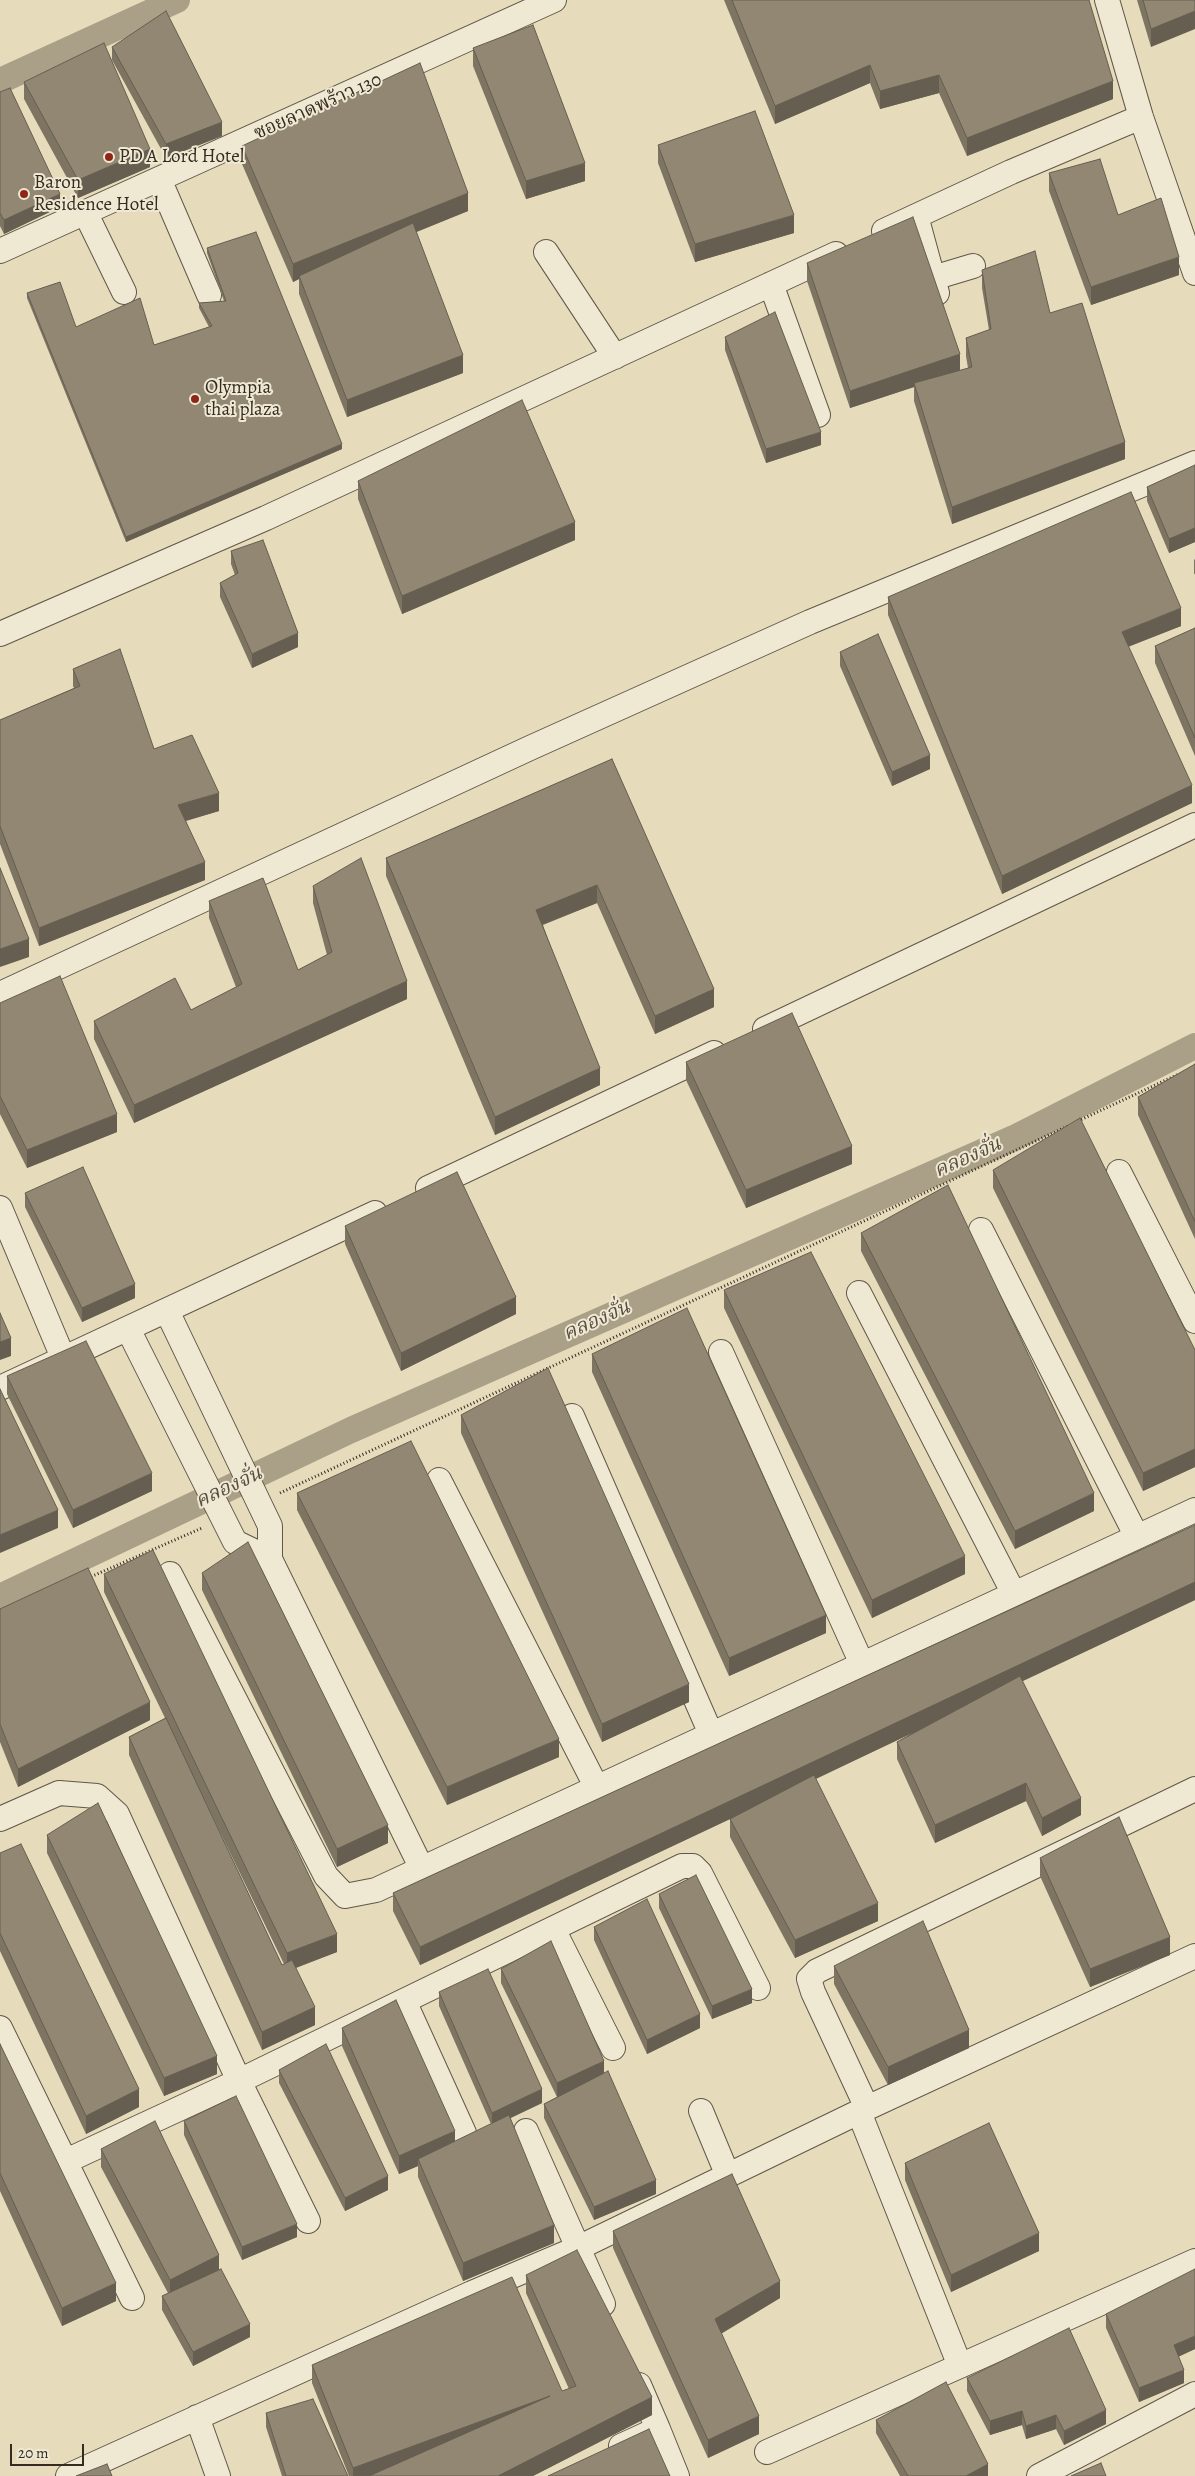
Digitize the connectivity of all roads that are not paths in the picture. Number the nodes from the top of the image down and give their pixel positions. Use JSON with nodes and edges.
{"nodes":[{"id":1,"x":554,"y":0,"type":"edge"},
{"id":2,"x":1107,"y":0,"type":"edge"},
{"id":3,"x":1141,"y":117,"type":"junction"},
{"id":4,"x":159,"y":179,"type":"junction"},
{"id":5,"x":85,"y":212,"type":"junction"},
{"id":6,"x":916,"y":216,"type":"junction"},
{"id":7,"x":0,"y":251,"type":"edge"},
{"id":8,"x":546,"y":252,"type":"dead end"},
{"id":9,"x":973,"y":266,"type":"dead end"},
{"id":10,"x":1195,"y":273,"type":"edge"},
{"id":11,"x":933,"y":278,"type":"junction"},
{"id":12,"x":771,"y":284,"type":"junction"},
{"id":13,"x":124,"y":292,"type":"dead end"},
{"id":14,"x":209,"y":295,"type":"dead end"},
{"id":15,"x":942,"y":312,"type":"edge"},
{"id":16,"x":615,"y":357,"type":"junction"},
{"id":17,"x":818,"y":415,"type":"dead end"},
{"id":18,"x":1195,"y":463,"type":"edge"},
{"id":19,"x":0,"y":634,"type":"edge"},
{"id":20,"x":1195,"y":825,"type":"edge"},
{"id":21,"x":0,"y":994,"type":"edge"},
{"id":22,"x":1119,"y":1172,"type":"dead end"},
{"id":23,"x":0,"y":1208,"type":"edge"},
{"id":24,"x":981,"y":1230,"type":"dead end"},
{"id":25,"x":859,"y":1294,"type":"dead end"},
{"id":26,"x":167,"y":1311,"type":"junction"},
{"id":27,"x":1195,"y":1321,"type":"edge"},
{"id":28,"x":128,"y":1329,"type":"junction"},
{"id":29,"x":721,"y":1352,"type":"dead end"},
{"id":30,"x":64,"y":1360,"type":"junction"},
{"id":31,"x":0,"y":1388,"type":"edge"},
{"id":32,"x":572,"y":1416,"type":"edge"},
{"id":33,"x":439,"y":1480,"type":"dead end"},
{"id":34,"x":1195,"y":1510,"type":"edge"},
{"id":35,"x":1137,"y":1537,"type":"junction"},
{"id":36,"x":270,"y":1559,"type":"junction"},
{"id":37,"x":170,"y":1574,"type":"dead end"},
{"id":38,"x":1014,"y":1594,"type":"junction"},
{"id":39,"x":862,"y":1664,"type":"junction"},
{"id":40,"x":711,"y":1734,"type":"junction"},
{"id":41,"x":596,"y":1788,"type":"junction"},
{"id":42,"x":1195,"y":1789,"type":"edge"},
{"id":43,"x":0,"y":1819,"type":"edge"},
{"id":44,"x":422,"y":1869,"type":"junction"},
{"id":45,"x":553,"y":1929,"type":"junction"},
{"id":46,"x":1195,"y":1956,"type":"edge"},
{"id":47,"x":758,"y":1988,"type":"dead end"},
{"id":48,"x":404,"y":2001,"type":"junction"},
{"id":49,"x":0,"y":2028,"type":"edge"},
{"id":50,"x":613,"y":2048,"type":"dead end"},
{"id":51,"x":239,"y":2081,"type":"junction"},
{"id":52,"x":863,"y":2110,"type":"junction"},
{"id":53,"x":701,"y":2111,"type":"dead end"},
{"id":54,"x":526,"y":2131,"type":"dead end"},
{"id":55,"x":464,"y":2133,"type":"dead end"},
{"id":56,"x":64,"y":2162,"type":"junction"},
{"id":57,"x":728,"y":2176,"type":"junction"},
{"id":58,"x":308,"y":2221,"type":"dead end"},
{"id":59,"x":578,"y":2248,"type":"junction"},
{"id":60,"x":1195,"y":2261,"type":"edge"},
{"id":61,"x":132,"y":2298,"type":"dead end"},
{"id":62,"x":613,"y":2327,"type":"edge"},
{"id":63,"x":629,"y":2362,"type":"edge"},
{"id":64,"x":960,"y":2366,"type":"junction"},
{"id":65,"x":1195,"y":2394,"type":"edge"},
{"id":66,"x":197,"y":2418,"type":"junction"},
{"id":67,"x":658,"y":2429,"type":"junction"},
{"id":68,"x":767,"y":2452,"type":"dead end"},
{"id":69,"x":597,"y":2456,"type":"edge"},
{"id":70,"x":68,"y":2476,"type":"edge"},
{"id":71,"x":218,"y":2476,"type":"edge"},
{"id":72,"x":677,"y":2476,"type":"edge"},
{"id":73,"x":1039,"y":2476,"type":"edge"}],
"edges":[{"from":1,"to":4,"type":"street","name":"ซอยลาดพร้าว 130"},
{"from":2,"to":3,"type":"street"},
{"from":3,"to":6,"type":"street"},
{"from":3,"to":10,"type":"street"},
{"from":4,"to":5,"type":"street","name":"ซอยลาดพร้าว 130"},
{"from":4,"to":14,"type":"street"},
{"from":5,"to":7,"type":"street","name":"ซอยลาดพร้าว 130"},
{"from":5,"to":13,"type":"street"},
{"from":6,"to":11,"type":"street"},
{"from":6,"to":12,"type":"street"},
{"from":8,"to":16,"type":"street"},
{"from":9,"to":11,"type":"street"},
{"from":11,"to":15,"type":"street"},
{"from":12,"to":16,"type":"street"},
{"from":12,"to":17,"type":"street"},
{"from":16,"to":19,"type":"street"},
{"from":18,"to":21,"type":"street"},
{"from":20,"to":26,"type":"street"},
{"from":22,"to":27,"type":"street"},
{"from":23,"to":30,"type":"street"},
{"from":24,"to":35,"type":"street"},
{"from":25,"to":38,"type":"street"},
{"from":26,"to":28,"type":"street"},
{"from":26,"to":36,"type":"street"},
{"from":28,"to":30,"type":"street"},
{"from":28,"to":36,"type":"street"},
{"from":29,"to":39,"type":"street"},
{"from":30,"to":31,"type":"street"},
{"from":32,"to":40,"type":"street"},
{"from":33,"to":41,"type":"street"},
{"from":34,"to":35,"type":"street"},
{"from":35,"to":38,"type":"street"},
{"from":36,"to":44,"type":"street"},
{"from":37,"to":44,"type":"street"},
{"from":38,"to":39,"type":"street"},
{"from":39,"to":40,"type":"street"},
{"from":40,"to":41,"type":"street"},
{"from":41,"to":44,"type":"street"},
{"from":42,"to":52,"type":"street"},
{"from":43,"to":51,"type":"street"},
{"from":45,"to":47,"type":"street"},
{"from":45,"to":48,"type":"street"},
{"from":45,"to":50,"type":"street"},
{"from":46,"to":52,"type":"street"},
{"from":48,"to":51,"type":"street"},
{"from":48,"to":55,"type":"street"},
{"from":49,"to":56,"type":"street"},
{"from":51,"to":56,"type":"street"},
{"from":51,"to":58,"type":"street"},
{"from":52,"to":57,"type":"street"},
{"from":52,"to":64,"type":"street"},
{"from":53,"to":57,"type":"street"},
{"from":54,"to":59,"type":"street"},
{"from":56,"to":61,"type":"street"},
{"from":57,"to":59,"type":"street"},
{"from":59,"to":62,"type":"street"},
{"from":59,"to":66,"type":"street"},
{"from":60,"to":64,"type":"street"},
{"from":63,"to":67,"type":"street"},
{"from":64,"to":68,"type":"street"},
{"from":65,"to":73,"type":"street"},
{"from":66,"to":70,"type":"street"},
{"from":66,"to":71,"type":"street"},
{"from":67,"to":69,"type":"street"},
{"from":67,"to":72,"type":"street"}]}
